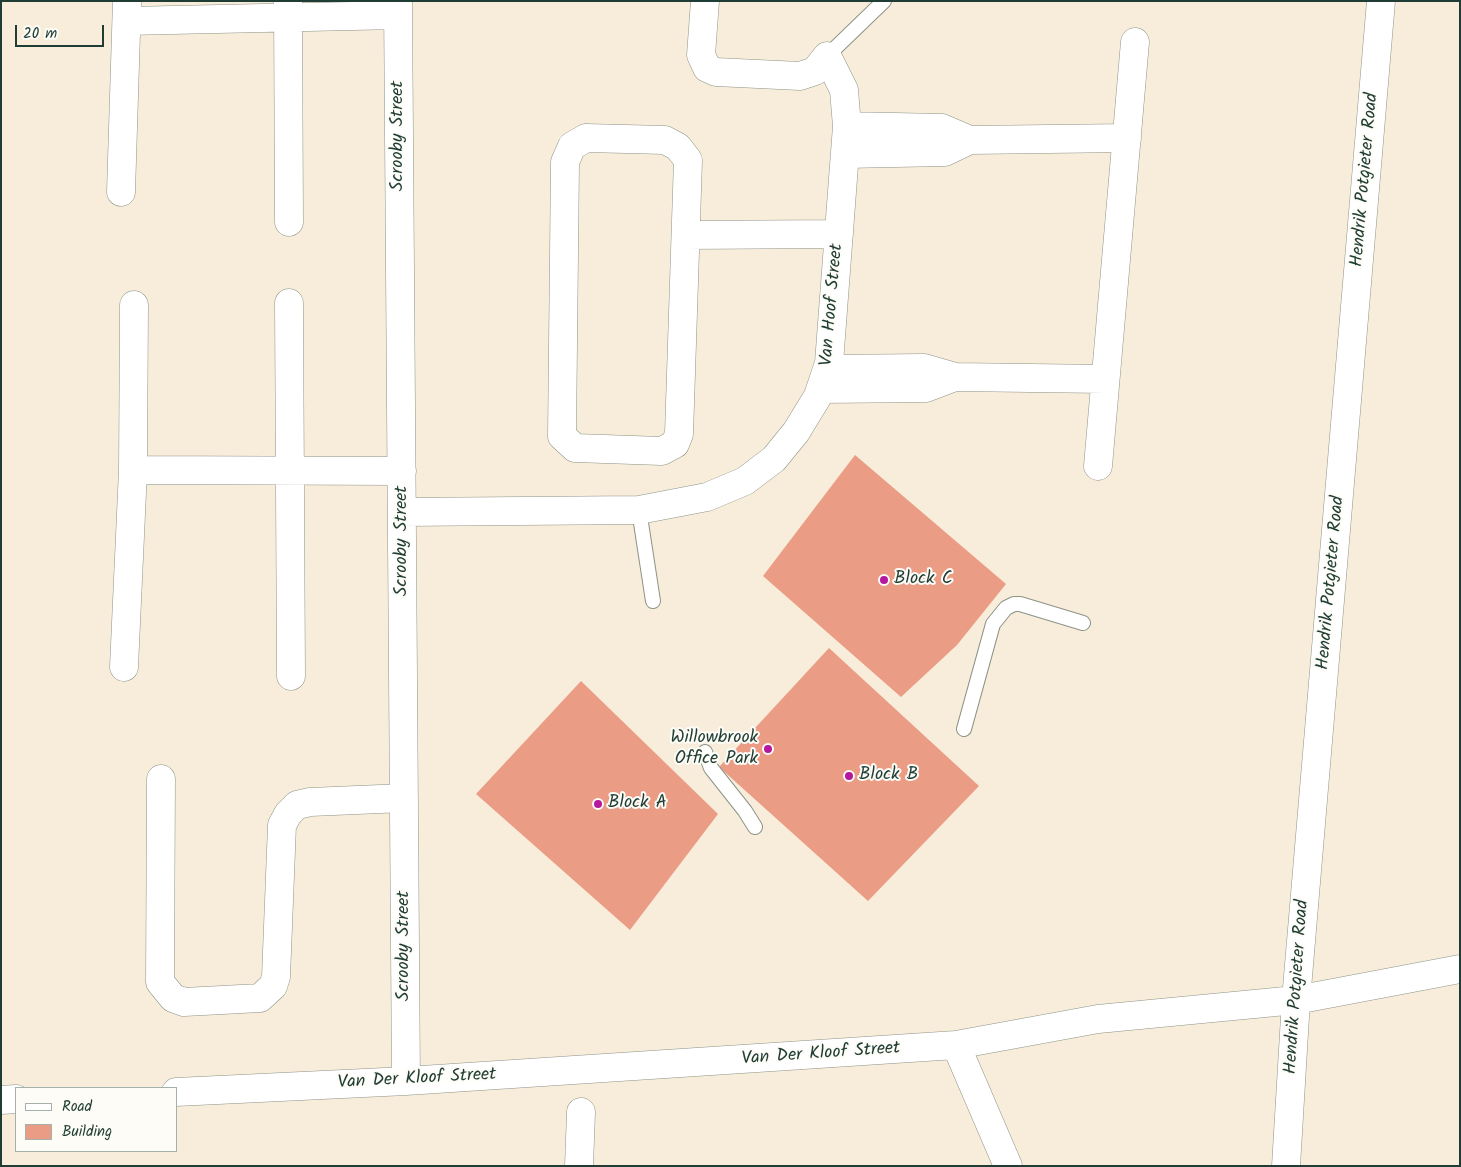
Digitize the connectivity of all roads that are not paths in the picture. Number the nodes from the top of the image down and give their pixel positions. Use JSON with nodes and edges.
{"nodes":[{"id":1,"x":705,"y":1,"type":"edge"},
{"id":2,"x":884,"y":1,"type":"edge"},
{"id":3,"x":1381,"y":1,"type":"edge"},
{"id":4,"x":398,"y":8,"type":"edge"},
{"id":5,"x":288,"y":9,"type":"edge"},
{"id":6,"x":127,"y":11,"type":"edge"},
{"id":7,"x":1135,"y":42,"type":"dead end"},
{"id":8,"x":827,"y":56,"type":"junction"},
{"id":9,"x":847,"y":126,"type":"junction"},
{"id":10,"x":1126,"y":138,"type":"junction"},
{"id":11,"x":970,"y":140,"type":"junction"},
{"id":12,"x":845,"y":154,"type":"junction"},
{"id":13,"x":121,"y":192,"type":"dead end"},
{"id":14,"x":289,"y":222,"type":"dead end"},
{"id":15,"x":839,"y":234,"type":"junction"},
{"id":16,"x":686,"y":235,"type":"junction"},
{"id":17,"x":289,"y":303,"type":"dead end"},
{"id":18,"x":134,"y":305,"type":"dead end"},
{"id":19,"x":825,"y":379,"type":"junction"},
{"id":20,"x":1105,"y":379,"type":"junction"},
{"id":21,"x":1098,"y":466,"type":"dead end"},
{"id":22,"x":133,"y":470,"type":"junction"},
{"id":23,"x":290,"y":471,"type":"junction"},
{"id":24,"x":402,"y":471,"type":"junction"},
{"id":25,"x":639,"y":510,"type":"junction"},
{"id":26,"x":402,"y":512,"type":"junction"},
{"id":27,"x":652,"y":601,"type":"dead end"},
{"id":28,"x":1082,"y":623,"type":"dead end"},
{"id":29,"x":124,"y":667,"type":"dead end"},
{"id":30,"x":291,"y":676,"type":"dead end"},
{"id":31,"x":964,"y":728,"type":"dead end"},
{"id":32,"x":705,"y":752,"type":"dead end"},
{"id":33,"x":161,"y":779,"type":"dead end"},
{"id":34,"x":404,"y":798,"type":"junction"},
{"id":35,"x":755,"y":827,"type":"dead end"},
{"id":36,"x":1460,"y":969,"type":"edge"},
{"id":37,"x":1296,"y":1000,"type":"junction"},
{"id":38,"x":956,"y":1045,"type":"junction"},
{"id":39,"x":406,"y":1081,"type":"junction"},
{"id":40,"x":178,"y":1092,"type":"edge"},
{"id":41,"x":15,"y":1099,"type":"edge"},
{"id":42,"x":1,"y":1100,"type":"edge"},
{"id":43,"x":581,"y":1112,"type":"dead end"},
{"id":44,"x":579,"y":1166,"type":"edge"},
{"id":45,"x":1008,"y":1166,"type":"edge"},
{"id":46,"x":1286,"y":1166,"type":"edge"}],
"edges":[{"from":1,"to":8,"type":"street"},
{"from":2,"to":8,"type":"lane"},
{"from":3,"to":37,"type":"street","name":"Hendrik Potgieter Road"},
{"from":4,"to":5,"type":"street"},
{"from":4,"to":24,"type":"street","name":"Scrooby Street"},
{"from":5,"to":6,"type":"street"},
{"from":5,"to":14,"type":"street"},
{"from":6,"to":13,"type":"street"},
{"from":7,"to":10,"type":"street"},
{"from":8,"to":9,"type":"street","name":"Van Hoof Street"},
{"from":9,"to":11,"type":"street"},
{"from":9,"to":12,"type":"street","name":"Van Hoof Street"},
{"from":10,"to":11,"type":"street"},
{"from":10,"to":20,"type":"street"},
{"from":11,"to":12,"type":"street"},
{"from":12,"to":15,"type":"street","name":"Van Hoof Street"},
{"from":15,"to":16,"type":"street"},
{"from":15,"to":19,"type":"street","name":"Van Hoof Street"},
{"from":16,"to":16,"type":"street"},
{"from":17,"to":23,"type":"street"},
{"from":18,"to":22,"type":"street"},
{"from":19,"to":20,"type":"street"},
{"from":19,"to":25,"type":"street","name":"Van Hoof Street"},
{"from":20,"to":21,"type":"street"},
{"from":22,"to":23,"type":"street"},
{"from":22,"to":29,"type":"street"},
{"from":23,"to":24,"type":"street"},
{"from":23,"to":30,"type":"street"},
{"from":24,"to":26,"type":"street","name":"Scrooby Street"},
{"from":25,"to":26,"type":"street","name":"Van Hoof Street"},
{"from":25,"to":27,"type":"lane"},
{"from":26,"to":34,"type":"street","name":"Scrooby Street"},
{"from":28,"to":31,"type":"lane"},
{"from":32,"to":35,"type":"lane"},
{"from":33,"to":34,"type":"street"},
{"from":34,"to":39,"type":"street","name":"Scrooby Street"},
{"from":36,"to":37,"type":"street","name":"Van Der Kloof Street"},
{"from":37,"to":38,"type":"street","name":"Van Der Kloof Street"},
{"from":37,"to":46,"type":"street","name":"Hendrik Potgieter Road"},
{"from":38,"to":39,"type":"street","name":"Van Der Kloof Street"},
{"from":38,"to":45,"type":"street"},
{"from":39,"to":40,"type":"street","name":"Van Der Kloof Street"},
{"from":41,"to":42,"type":"street"},
{"from":43,"to":44,"type":"street"}]}
